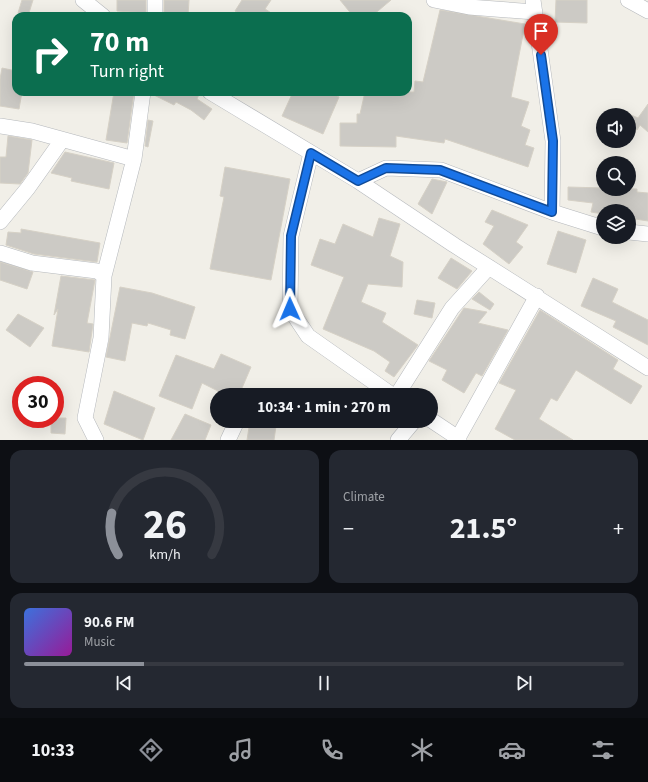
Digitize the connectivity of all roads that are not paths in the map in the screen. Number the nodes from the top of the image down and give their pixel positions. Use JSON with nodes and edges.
{"nodes":[{"id":1,"x":83,"y":0,"type":"edge"},
{"id":2,"x":155,"y":0,"type":"edge"},
{"id":3,"x":434,"y":0,"type":"edge"},
{"id":4,"x":628,"y":0,"type":"edge"},
{"id":5,"x":534,"y":6,"type":"edge"},
{"id":6,"x":648,"y":11,"type":"edge"},
{"id":7,"x":98,"y":12,"type":"edge"},
{"id":8,"x":155,"y":12,"type":"edge"},
{"id":9,"x":142,"y":96,"type":"edge"},
{"id":10,"x":217,"y":96,"type":"edge"},
{"id":11,"x":0,"y":126,"type":"edge"},
{"id":12,"x":62,"y":140,"type":"junction"},
{"id":13,"x":311,"y":153,"type":"junction"},
{"id":14,"x":134,"y":159,"type":"junction"},
{"id":15,"x":358,"y":181,"type":"junction"},
{"id":16,"x":552,"y":212,"type":"junction"},
{"id":17,"x":0,"y":222,"type":"edge"},
{"id":18,"x":596,"y":226,"type":"edge"},
{"id":19,"x":636,"y":233,"type":"edge"},
{"id":20,"x":648,"y":234,"type":"edge"},
{"id":21,"x":0,"y":253,"type":"edge"},
{"id":22,"x":489,"y":267,"type":"junction"},
{"id":23,"x":104,"y":276,"type":"junction"},
{"id":24,"x":536,"y":296,"type":"junction"},
{"id":25,"x":648,"y":368,"type":"edge"},
{"id":26,"x":382,"y":388,"type":"edge"},
{"id":27,"x":401,"y":388,"type":"edge"},
{"id":28,"x":438,"y":425,"type":"edge"},
{"id":29,"x":234,"y":428,"type":"edge"},
{"id":30,"x":408,"y":428,"type":"edge"},
{"id":31,"x":459,"y":439,"type":"edge"},
{"id":32,"x":94,"y":440,"type":"edge"},
{"id":33,"x":228,"y":440,"type":"edge"},
{"id":34,"x":398,"y":440,"type":"edge"}],
"edges":[{"from":1,"to":7,"type":"street"},
{"from":2,"to":8,"type":"street"},
{"from":3,"to":5,"type":"street"},
{"from":4,"to":6,"type":"street"},
{"from":5,"to":16,"type":"street"},
{"from":9,"to":14,"type":"street"},
{"from":10,"to":13,"type":"street"},
{"from":11,"to":12,"type":"street"},
{"from":12,"to":14,"type":"street"},
{"from":12,"to":17,"type":"street"},
{"from":13,"to":15,"type":"street"},
{"from":13,"to":26,"type":"street"},
{"from":14,"to":23,"type":"street"},
{"from":15,"to":16,"type":"street"},
{"from":15,"to":22,"type":"street"},
{"from":16,"to":18,"type":"street"},
{"from":19,"to":20,"type":"street"},
{"from":21,"to":23,"type":"street"},
{"from":22,"to":24,"type":"street"},
{"from":22,"to":27,"type":"street"},
{"from":23,"to":32,"type":"street"},
{"from":24,"to":25,"type":"street"},
{"from":24,"to":31,"type":"street"},
{"from":28,"to":31,"type":"street"},
{"from":29,"to":33,"type":"street"},
{"from":30,"to":34,"type":"street"}]}
